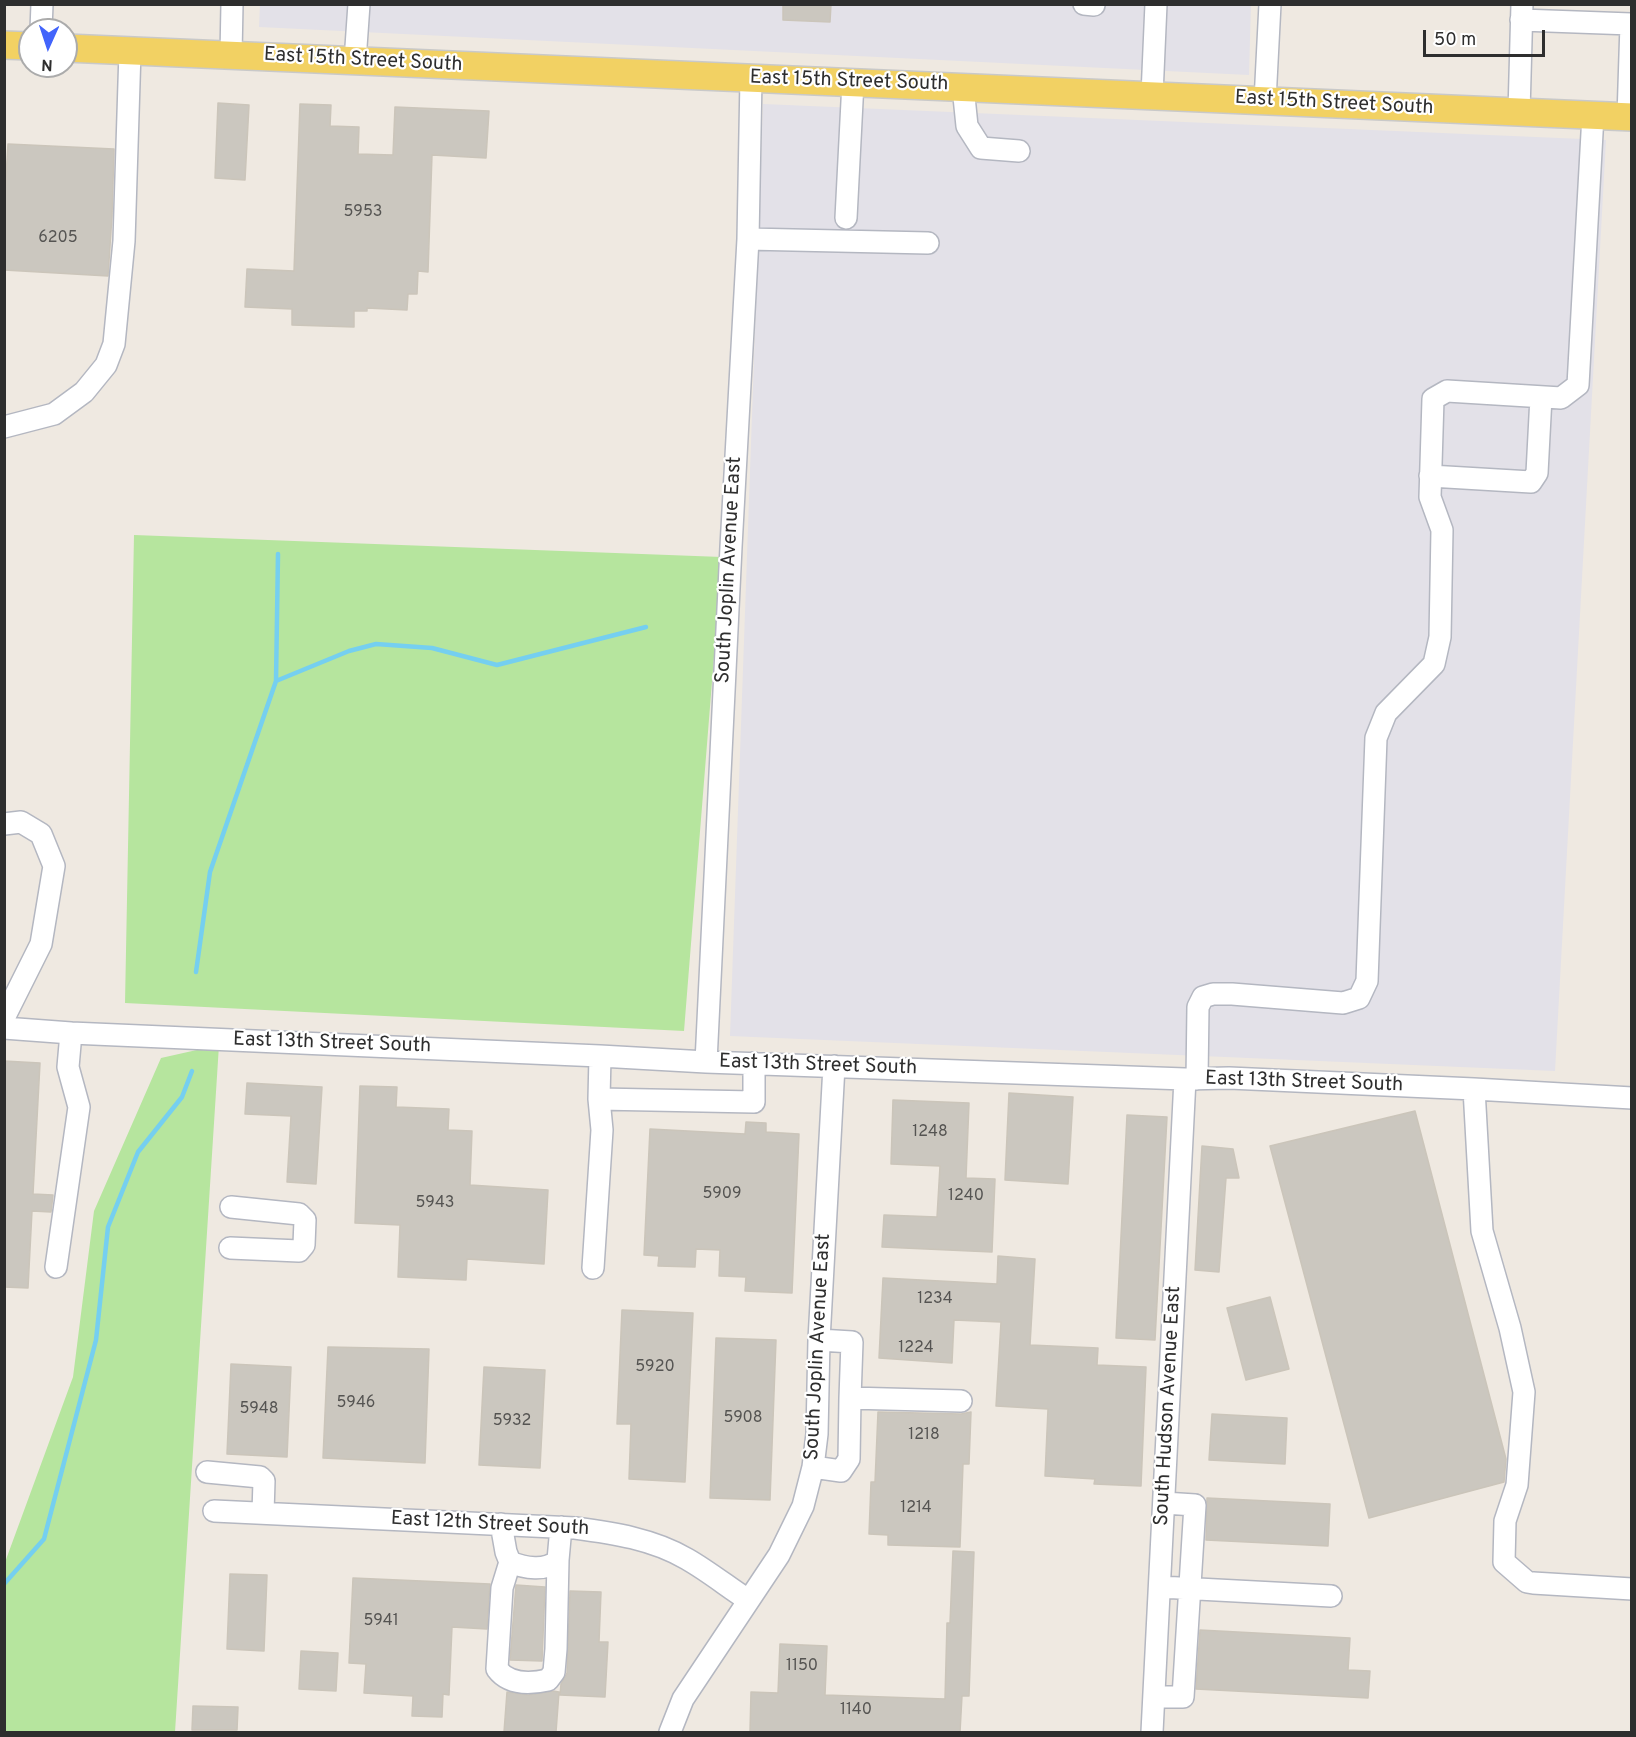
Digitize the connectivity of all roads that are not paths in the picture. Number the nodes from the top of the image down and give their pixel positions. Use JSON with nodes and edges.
{"nodes":[{"id":1,"x":232,"y":4,"type":"edge"},
{"id":2,"x":359,"y":4,"type":"edge"},
{"id":3,"x":1084,"y":4,"type":"edge"},
{"id":4,"x":1156,"y":4,"type":"edge"},
{"id":5,"x":1270,"y":4,"type":"edge"},
{"id":6,"x":1094,"y":5,"type":"edge"},
{"id":7,"x":1521,"y":8,"type":"edge"},
{"id":8,"x":1631,"y":24,"type":"edge"},
{"id":9,"x":78,"y":49,"type":"edge"},
{"id":10,"x":130,"y":51,"type":"junction"},
{"id":11,"x":231,"y":55,"type":"junction"},
{"id":12,"x":355,"y":61,"type":"junction"},
{"id":13,"x":751,"y":78,"type":"junction"},
{"id":14,"x":853,"y":82,"type":"junction"},
{"id":15,"x":963,"y":87,"type":"junction"},
{"id":16,"x":1152,"y":95,"type":"junction"},
{"id":17,"x":1265,"y":100,"type":"junction"},
{"id":18,"x":1519,"y":112,"type":"junction"},
{"id":19,"x":1593,"y":115,"type":"junction"},
{"id":20,"x":1630,"y":117,"type":"edge"},
{"id":21,"x":1019,"y":151,"type":"dead end"},
{"id":22,"x":846,"y":218,"type":"dead end"},
{"id":23,"x":748,"y":239,"type":"junction"},
{"id":24,"x":928,"y":243,"type":"dead end"},
{"id":25,"x":1541,"y":397,"type":"junction"},
{"id":26,"x":4,"y":428,"type":"edge"},
{"id":27,"x":1430,"y":476,"type":"junction"},
{"id":28,"x":4,"y":824,"type":"edge"},
{"id":29,"x":4,"y":1018,"type":"edge"},
{"id":30,"x":4,"y":1028,"type":"edge"},
{"id":31,"x":71,"y":1033,"type":"junction"},
{"id":32,"x":600,"y":1056,"type":"junction"},
{"id":33,"x":706,"y":1062,"type":"junction"},
{"id":34,"x":754,"y":1064,"type":"junction"},
{"id":35,"x":834,"y":1066,"type":"junction"},
{"id":36,"x":1191,"y":1079,"type":"junction"},
{"id":37,"x":1474,"y":1089,"type":"junction"},
{"id":38,"x":1632,"y":1098,"type":"edge"},
{"id":39,"x":599,"y":1099,"type":"junction"},
{"id":40,"x":231,"y":1207,"type":"dead end"},
{"id":41,"x":230,"y":1248,"type":"dead end"},
{"id":42,"x":56,"y":1267,"type":"dead end"},
{"id":43,"x":592,"y":1268,"type":"dead end"},
{"id":44,"x":819,"y":1340,"type":"junction"},
{"id":45,"x":850,"y":1398,"type":"junction"},
{"id":46,"x":961,"y":1401,"type":"dead end"},
{"id":47,"x":813,"y":1467,"type":"junction"},
{"id":48,"x":207,"y":1472,"type":"dead end"},
{"id":49,"x":1164,"y":1503,"type":"junction"},
{"id":50,"x":214,"y":1511,"type":"dead end"},
{"id":51,"x":264,"y":1513,"type":"junction"},
{"id":52,"x":501,"y":1524,"type":"junction"},
{"id":53,"x":561,"y":1527,"type":"junction"},
{"id":54,"x":558,"y":1560,"type":"junction"},
{"id":55,"x":510,"y":1562,"type":"junction"},
{"id":56,"x":1160,"y":1587,"type":"junction"},
{"id":57,"x":1191,"y":1588,"type":"junction"},
{"id":58,"x":1632,"y":1589,"type":"edge"},
{"id":59,"x":1331,"y":1596,"type":"dead end"},
{"id":60,"x":748,"y":1600,"type":"junction"},
{"id":61,"x":1154,"y":1697,"type":"junction"},
{"id":62,"x":669,"y":1732,"type":"edge"},
{"id":63,"x":1152,"y":1732,"type":"edge"}],
"edges":[{"from":1,"to":11,"type":"street"},
{"from":2,"to":12,"type":"street"},
{"from":3,"to":6,"type":"street"},
{"from":4,"to":16,"type":"street"},
{"from":5,"to":17,"type":"street"},
{"from":7,"to":8,"type":"street"},
{"from":7,"to":18,"type":"street"},
{"from":8,"to":20,"type":"street"},
{"from":9,"to":10,"type":"main road","name":"East 15th Street South"},
{"from":10,"to":11,"type":"main road","name":"East 15th Street South"},
{"from":10,"to":26,"type":"street"},
{"from":11,"to":12,"type":"main road","name":"East 15th Street South"},
{"from":12,"to":13,"type":"main road","name":"East 15th Street South"},
{"from":13,"to":14,"type":"main road","name":"East 15th Street South"},
{"from":13,"to":23,"type":"street","name":"South Joplin Avenue East"},
{"from":14,"to":15,"type":"main road","name":"East 15th Street South"},
{"from":14,"to":22,"type":"street"},
{"from":15,"to":16,"type":"main road","name":"East 15th Street South"},
{"from":15,"to":21,"type":"street"},
{"from":16,"to":17,"type":"main road","name":"East 15th Street South"},
{"from":17,"to":18,"type":"main road","name":"East 15th Street South"},
{"from":18,"to":19,"type":"main road","name":"East 15th Street South"},
{"from":19,"to":20,"type":"main road","name":"East 15th Street South"},
{"from":19,"to":25,"type":"street"},
{"from":23,"to":24,"type":"street"},
{"from":23,"to":33,"type":"street","name":"South Joplin Avenue East"},
{"from":25,"to":27,"type":"street"},
{"from":25,"to":27,"type":"street"},
{"from":27,"to":36,"type":"street","name":"South Hudson Avenue East"},
{"from":28,"to":29,"type":"street"},
{"from":30,"to":31,"type":"street","name":"East 13th Street South"},
{"from":31,"to":32,"type":"street","name":"East 13th Street South"},
{"from":31,"to":42,"type":"street"},
{"from":32,"to":33,"type":"street","name":"East 13th Street South"},
{"from":32,"to":39,"type":"street"},
{"from":33,"to":34,"type":"street","name":"East 13th Street South"},
{"from":34,"to":35,"type":"street","name":"East 13th Street South"},
{"from":34,"to":39,"type":"street"},
{"from":35,"to":36,"type":"street","name":"East 13th Street South"},
{"from":35,"to":44,"type":"street","name":"South Joplin Avenue East"},
{"from":36,"to":37,"type":"street","name":"East 13th Street South"},
{"from":36,"to":49,"type":"street","name":"South Hudson Avenue East"},
{"from":37,"to":38,"type":"street","name":"East 13th Street South"},
{"from":37,"to":58,"type":"street"},
{"from":39,"to":43,"type":"street"},
{"from":40,"to":41,"type":"street"},
{"from":44,"to":45,"type":"street"},
{"from":44,"to":47,"type":"street","name":"South Joplin Avenue East"},
{"from":45,"to":46,"type":"street"},
{"from":45,"to":47,"type":"street"},
{"from":47,"to":60,"type":"street","name":"South Joplin Avenue East"},
{"from":48,"to":51,"type":"street"},
{"from":49,"to":56,"type":"street","name":"South Hudson Avenue East"},
{"from":49,"to":57,"type":"street"},
{"from":50,"to":51,"type":"street","name":"East 12th Street South"},
{"from":51,"to":52,"type":"street","name":"East 12th Street South"},
{"from":52,"to":53,"type":"street","name":"East 12th Street South"},
{"from":52,"to":55,"type":"street"},
{"from":53,"to":54,"type":"street"},
{"from":53,"to":60,"type":"street","name":"East 12th Street South"},
{"from":54,"to":55,"type":"street"},
{"from":54,"to":55,"type":"street"},
{"from":56,"to":57,"type":"street"},
{"from":56,"to":61,"type":"street","name":"South Hudson Avenue East"},
{"from":57,"to":59,"type":"street"},
{"from":57,"to":61,"type":"street"},
{"from":60,"to":62,"type":"street","name":"South Joplin Avenue East"},
{"from":61,"to":63,"type":"street","name":"South Hudson Avenue East"}]}
